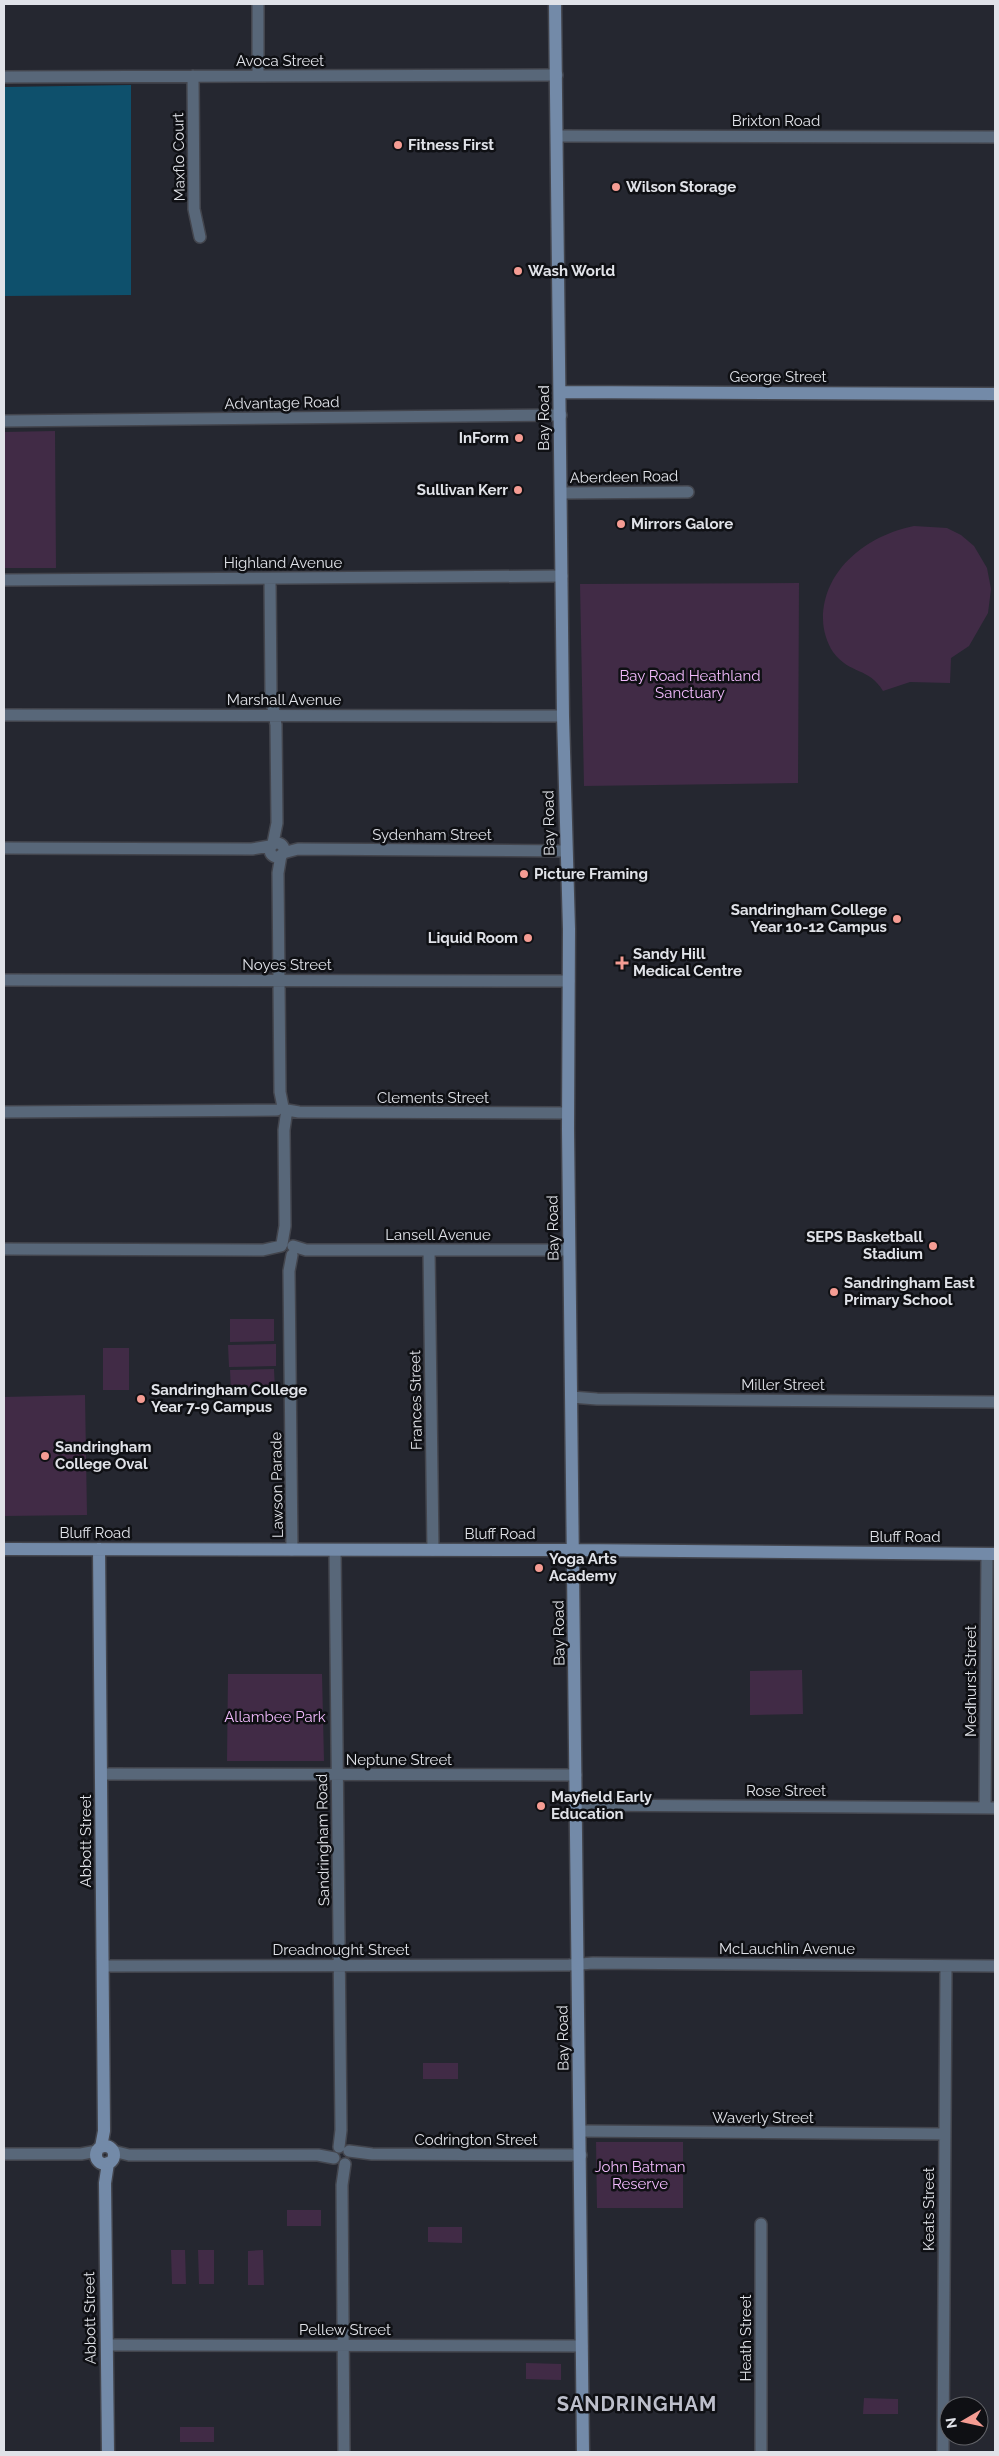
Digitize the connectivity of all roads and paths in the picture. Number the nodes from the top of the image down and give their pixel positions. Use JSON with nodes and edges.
{"nodes":[{"id":1,"x":258,"y":4,"type":"edge"},
{"id":2,"x":555,"y":4,"type":"edge"},
{"id":3,"x":557,"y":75,"type":"junction"},
{"id":4,"x":193,"y":76,"type":"junction"},
{"id":5,"x":258,"y":76,"type":"junction"},
{"id":6,"x":4,"y":77,"type":"edge"},
{"id":7,"x":557,"y":136,"type":"junction"},
{"id":8,"x":995,"y":136,"type":"edge"},
{"id":9,"x":200,"y":237,"type":"dead end"},
{"id":10,"x":560,"y":392,"type":"junction"},
{"id":11,"x":995,"y":394,"type":"edge"},
{"id":12,"x":561,"y":415,"type":"junction"},
{"id":13,"x":4,"y":421,"type":"edge"},
{"id":14,"x":688,"y":492,"type":"dead end"},
{"id":15,"x":561,"y":493,"type":"junction"},
{"id":16,"x":562,"y":576,"type":"junction"},
{"id":17,"x":270,"y":579,"type":"junction"},
{"id":18,"x":4,"y":580,"type":"edge"},
{"id":19,"x":4,"y":715,"type":"edge"},
{"id":20,"x":274,"y":715,"type":"junction"},
{"id":21,"x":564,"y":716,"type":"junction"},
{"id":22,"x":4,"y":848,"type":"edge"},
{"id":23,"x":277,"y":850,"type":"junction"},
{"id":24,"x":566,"y":851,"type":"junction"},
{"id":25,"x":4,"y":980,"type":"edge"},
{"id":26,"x":279,"y":980,"type":"junction"},
{"id":27,"x":569,"y":981,"type":"junction"},
{"id":28,"x":4,"y":1112,"type":"edge"},
{"id":29,"x":282,"y":1112,"type":"junction"},
{"id":30,"x":568,"y":1113,"type":"junction"},
{"id":31,"x":4,"y":1249,"type":"edge"},
{"id":32,"x":287,"y":1250,"type":"junction"},
{"id":33,"x":429,"y":1250,"type":"junction"},
{"id":34,"x":569,"y":1250,"type":"junction"},
{"id":35,"x":571,"y":1396,"type":"junction"},
{"id":36,"x":995,"y":1402,"type":"edge"},
{"id":37,"x":4,"y":1549,"type":"edge"},
{"id":38,"x":99,"y":1550,"type":"junction"},
{"id":39,"x":292,"y":1550,"type":"junction"},
{"id":40,"x":335,"y":1550,"type":"junction"},
{"id":41,"x":433,"y":1550,"type":"junction"},
{"id":42,"x":573,"y":1550,"type":"junction"},
{"id":43,"x":991,"y":1554,"type":"edge"},
{"id":44,"x":101,"y":1774,"type":"junction"},
{"id":45,"x":338,"y":1774,"type":"junction"},
{"id":46,"x":576,"y":1775,"type":"junction"},
{"id":47,"x":577,"y":1805,"type":"junction"},
{"id":48,"x":990,"y":1808,"type":"edge"},
{"id":49,"x":579,"y":1964,"type":"junction"},
{"id":50,"x":339,"y":1965,"type":"junction"},
{"id":51,"x":103,"y":1966,"type":"junction"},
{"id":52,"x":946,"y":1966,"type":"junction"},
{"id":53,"x":995,"y":1966,"type":"edge"},
{"id":54,"x":580,"y":2132,"type":"junction"},
{"id":55,"x":945,"y":2134,"type":"junction"},
{"id":56,"x":4,"y":2154,"type":"edge"},
{"id":57,"x":105,"y":2155,"type":"junction"},
{"id":58,"x":342,"y":2155,"type":"junction"},
{"id":59,"x":581,"y":2155,"type":"junction"},
{"id":60,"x":761,"y":2224,"type":"dead end"},
{"id":61,"x":107,"y":2345,"type":"junction"},
{"id":62,"x":343,"y":2345,"type":"junction"},
{"id":63,"x":582,"y":2346,"type":"junction"},
{"id":64,"x":108,"y":2452,"type":"edge"},
{"id":65,"x":344,"y":2452,"type":"edge"},
{"id":66,"x":583,"y":2452,"type":"edge"},
{"id":67,"x":761,"y":2452,"type":"edge"},
{"id":68,"x":943,"y":2452,"type":"edge"}],
"edges":[{"from":1,"to":5,"type":"street"},
{"from":2,"to":3,"type":"main road","name":"Bay Road"},
{"from":3,"to":5,"type":"street","name":"Avoca Street"},
{"from":3,"to":7,"type":"main road","name":"Bay Road"},
{"from":4,"to":5,"type":"street","name":"Avoca Street"},
{"from":4,"to":6,"type":"street","name":"Avoca Street"},
{"from":4,"to":9,"type":"street","name":"Maxflo Court"},
{"from":7,"to":8,"type":"street","name":"Brixton Road"},
{"from":7,"to":10,"type":"main road","name":"Bay Road"},
{"from":10,"to":11,"type":"main road","name":"George Street"},
{"from":10,"to":12,"type":"main road","name":"Bay Road"},
{"from":12,"to":13,"type":"street","name":"Advantage Road"},
{"from":12,"to":15,"type":"main road","name":"Bay Road"},
{"from":14,"to":15,"type":"street","name":"Aberdeen Road"},
{"from":15,"to":16,"type":"main road","name":"Bay Road"},
{"from":16,"to":17,"type":"street","name":"Highland Avenue"},
{"from":16,"to":21,"type":"main road","name":"Bay Road"},
{"from":17,"to":18,"type":"street","name":"Highland Avenue"},
{"from":17,"to":20,"type":"street","name":"Lawson Parade"},
{"from":19,"to":20,"type":"street","name":"Marshall Avenue"},
{"from":20,"to":21,"type":"street","name":"Marshall Avenue"},
{"from":20,"to":23,"type":"street","name":"Lawson Parade"},
{"from":21,"to":24,"type":"main road","name":"Bay Road"},
{"from":22,"to":23,"type":"street","name":"Sydenham Street"},
{"from":23,"to":24,"type":"street","name":"Sydenham Street"},
{"from":23,"to":26,"type":"street","name":"Lawson Parade"},
{"from":24,"to":27,"type":"main road","name":"Bay Road"},
{"from":25,"to":26,"type":"street","name":"Noyes Street"},
{"from":26,"to":27,"type":"street","name":"Noyes Street"},
{"from":26,"to":29,"type":"street","name":"Lawson Parade"},
{"from":27,"to":30,"type":"main road","name":"Bay Road"},
{"from":28,"to":29,"type":"street","name":"Clements Street"},
{"from":29,"to":30,"type":"street","name":"Clements Street"},
{"from":29,"to":32,"type":"street","name":"Lawson Parade"},
{"from":30,"to":34,"type":"main road","name":"Bay Road"},
{"from":31,"to":32,"type":"street","name":"Lansell Avenue"},
{"from":32,"to":33,"type":"street","name":"Lansell Avenue"},
{"from":32,"to":39,"type":"street","name":"Lawson Parade"},
{"from":33,"to":34,"type":"street","name":"Lansell Avenue"},
{"from":33,"to":41,"type":"street","name":"Frances Street"},
{"from":34,"to":35,"type":"main road","name":"Bay Road"},
{"from":35,"to":36,"type":"street","name":"Miller Street"},
{"from":35,"to":42,"type":"main road","name":"Bay Road"},
{"from":37,"to":38,"type":"main road","name":"Bluff Road"},
{"from":38,"to":39,"type":"main road","name":"Bluff Road"},
{"from":38,"to":44,"type":"main road","name":"Abbott Street"},
{"from":39,"to":40,"type":"main road","name":"Bluff Road"},
{"from":40,"to":41,"type":"main road","name":"Bluff Road"},
{"from":40,"to":45,"type":"street","name":"Sandringham Road"},
{"from":41,"to":42,"type":"main road","name":"Bluff Road"},
{"from":42,"to":43,"type":"main road","name":"Bluff Road"},
{"from":42,"to":46,"type":"main road","name":"Bay Road"},
{"from":43,"to":48,"type":"street","name":"Medhurst Street"},
{"from":44,"to":45,"type":"street","name":"Neptune Street"},
{"from":44,"to":51,"type":"main road","name":"Abbott Street"},
{"from":45,"to":46,"type":"street","name":"Neptune Street"},
{"from":45,"to":50,"type":"street","name":"Sandringham Road"},
{"from":46,"to":47,"type":"main road","name":"Bay Road"},
{"from":47,"to":48,"type":"street","name":"Rose Street"},
{"from":47,"to":49,"type":"main road","name":"Bay Road"},
{"from":49,"to":50,"type":"street","name":"Dreadnought Street"},
{"from":49,"to":52,"type":"street","name":"McLauchlin Avenue"},
{"from":49,"to":54,"type":"main road","name":"Bay Road"},
{"from":50,"to":51,"type":"street","name":"Dreadnought Street"},
{"from":50,"to":58,"type":"street","name":"Sandringham Road"},
{"from":51,"to":57,"type":"main road","name":"Abbott Street"},
{"from":52,"to":53,"type":"street","name":"McLauchlin Avenue"},
{"from":52,"to":55,"type":"street","name":"Keats Street"},
{"from":54,"to":55,"type":"street","name":"Waverly Street"},
{"from":54,"to":59,"type":"main road","name":"Bay Road"},
{"from":55,"to":68,"type":"street","name":"Keats Street"},
{"from":56,"to":57,"type":"street","name":"Codrington Street"},
{"from":57,"to":58,"type":"street","name":"Codrington Street"},
{"from":57,"to":61,"type":"main road","name":"Abbott Street"},
{"from":58,"to":59,"type":"street","name":"Codrington Street"},
{"from":58,"to":62,"type":"street","name":"Sandringham Road"},
{"from":59,"to":63,"type":"main road","name":"Bay Road"},
{"from":60,"to":67,"type":"street","name":"Heath Street"},
{"from":61,"to":62,"type":"street","name":"Pellew Street"},
{"from":61,"to":64,"type":"main road","name":"Abbott Street"},
{"from":62,"to":63,"type":"street","name":"Pellew Street"},
{"from":62,"to":65,"type":"street","name":"Sandringham Road"},
{"from":63,"to":66,"type":"main road","name":"Bay Road"}]}
